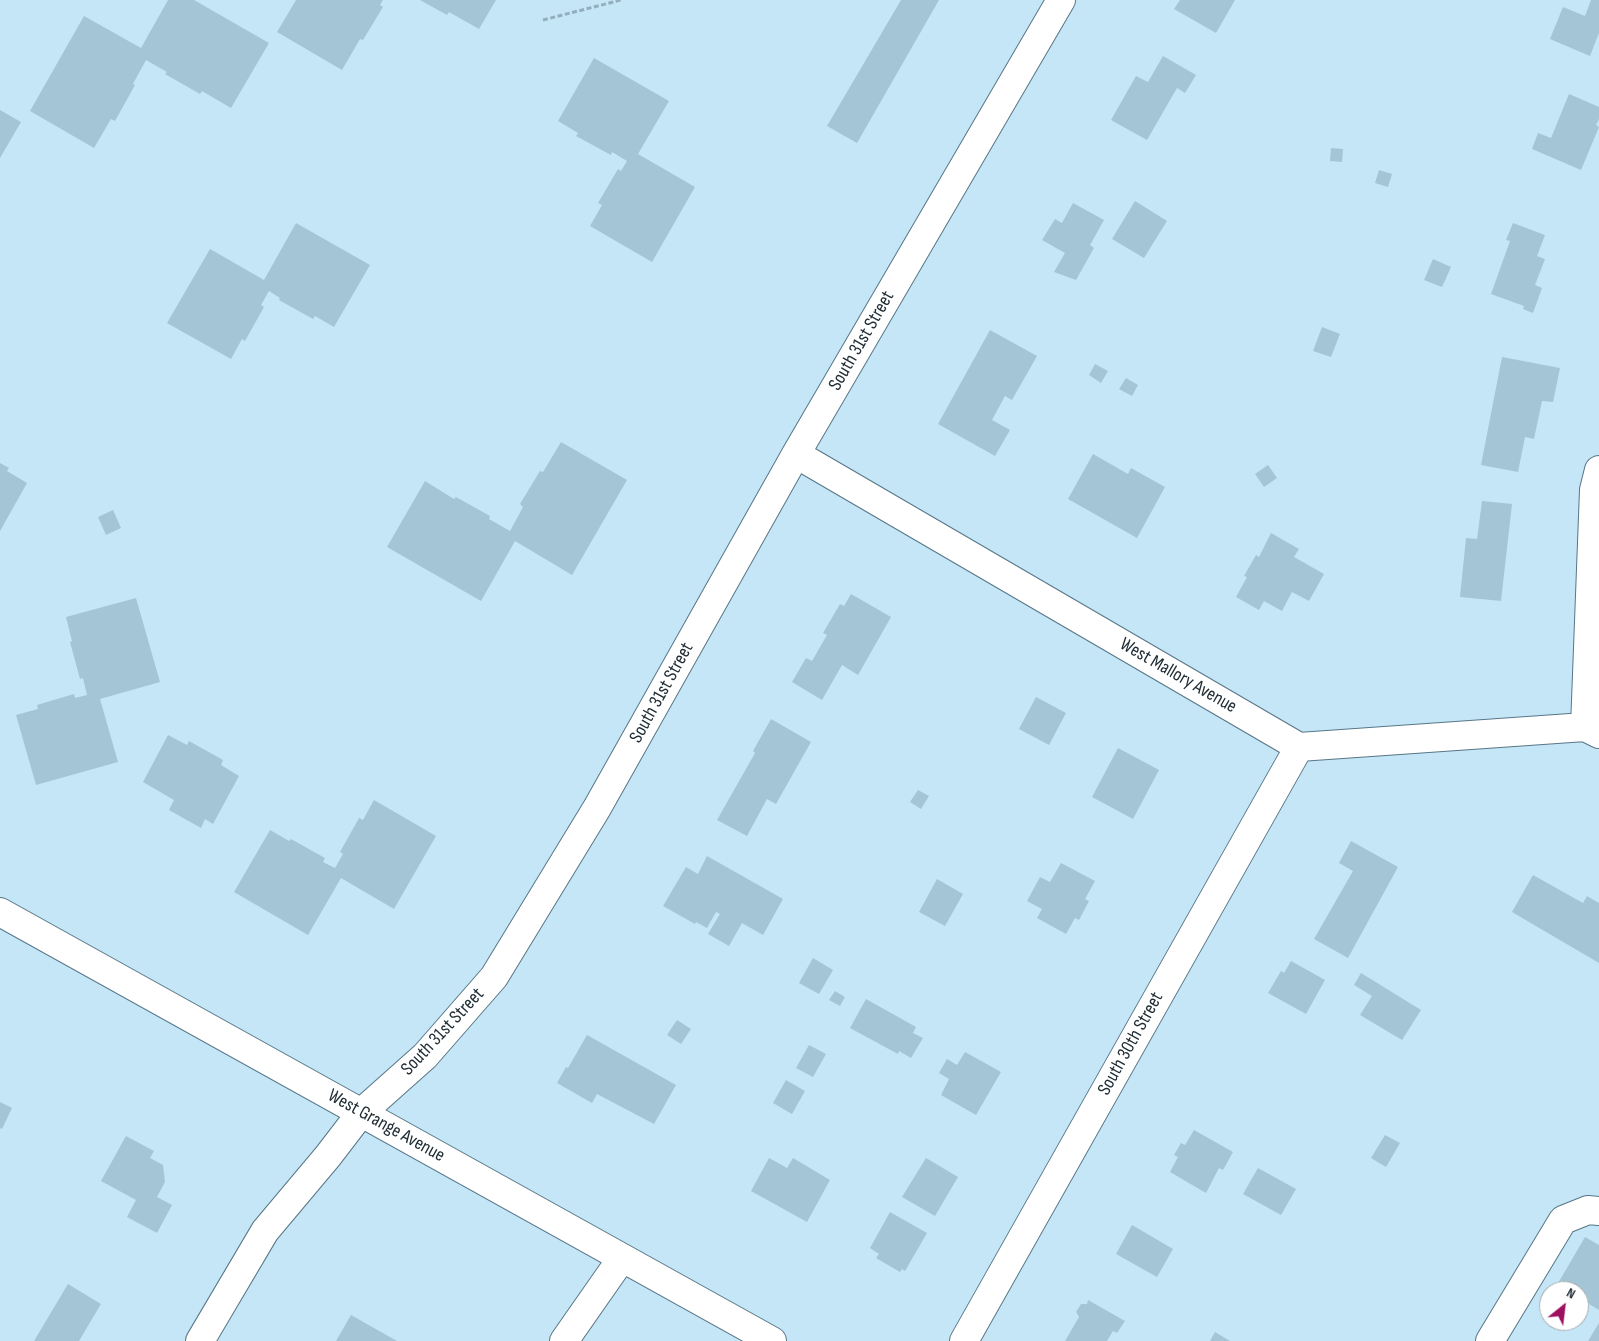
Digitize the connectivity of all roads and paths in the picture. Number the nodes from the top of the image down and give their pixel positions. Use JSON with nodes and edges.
{"nodes":[{"id":1,"x":622,"y":0,"type":"edge"},
{"id":2,"x":1061,"y":0,"type":"edge"},
{"id":3,"x":543,"y":20,"type":"dead end"},
{"id":4,"x":796,"y":454,"type":"junction"},
{"id":5,"x":1599,"y":470,"type":"edge"},
{"id":6,"x":1592,"y":731,"type":"edge"},
{"id":7,"x":1299,"y":747,"type":"junction"},
{"id":8,"x":0,"y":912,"type":"edge"},
{"id":9,"x":362,"y":1113,"type":"junction"},
{"id":10,"x":1599,"y":1211,"type":"edge"},
{"id":11,"x":622,"y":1258,"type":"junction"},
{"id":12,"x":200,"y":1341,"type":"edge"},
{"id":13,"x":564,"y":1341,"type":"edge"},
{"id":14,"x":772,"y":1341,"type":"edge"},
{"id":15,"x":964,"y":1341,"type":"edge"},
{"id":16,"x":1490,"y":1341,"type":"edge"}],
"edges":[{"from":1,"to":3,"type":"path"},
{"from":2,"to":4,"type":"street","name":"South 31st Street"},
{"from":4,"to":7,"type":"street","name":"West Mallory Avenue"},
{"from":4,"to":9,"type":"street","name":"South 31st Street"},
{"from":5,"to":6,"type":"street"},
{"from":6,"to":7,"type":"street"},
{"from":7,"to":15,"type":"street","name":"South 30th Street"},
{"from":8,"to":9,"type":"street","name":"West Grange Avenue"},
{"from":9,"to":11,"type":"street","name":"West Grange Avenue"},
{"from":9,"to":12,"type":"street","name":"South 31st Street"},
{"from":10,"to":16,"type":"street"},
{"from":11,"to":13,"type":"street"},
{"from":11,"to":14,"type":"street","name":"West Grange Avenue"}]}
